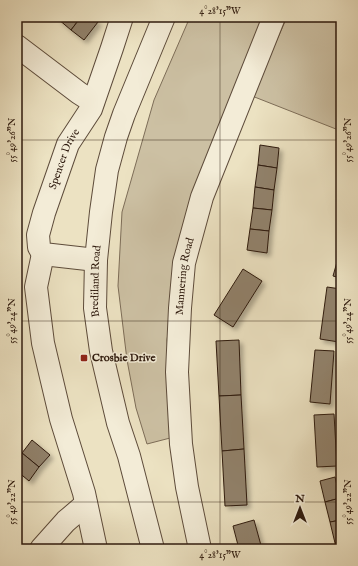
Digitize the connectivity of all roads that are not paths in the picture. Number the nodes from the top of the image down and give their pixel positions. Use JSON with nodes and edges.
{"nodes":[{"id":1,"x":122,"y":17,"type":"edge"},
{"id":2,"x":164,"y":17,"type":"edge"},
{"id":3,"x":274,"y":17,"type":"edge"},
{"id":4,"x":17,"y":46,"type":"edge"},
{"id":5,"x":93,"y":102,"type":"junction"},
{"id":6,"x":43,"y":254,"type":"junction"},
{"id":7,"x":96,"y":260,"type":"junction"},
{"id":8,"x":86,"y":504,"type":"junction"},
{"id":9,"x":41,"y":549,"type":"edge"},
{"id":10,"x":96,"y":549,"type":"edge"},
{"id":11,"x":154,"y":549,"type":"edge"},
{"id":12,"x":200,"y":549,"type":"edge"}],
"edges":[{"from":1,"to":5,"type":"street","name":"Spencer Drive"},
{"from":2,"to":7,"type":"street","name":"Brediland Road"},
{"from":3,"to":12,"type":"street","name":"Mannering Road"},
{"from":4,"to":5,"type":"street"},
{"from":5,"to":6,"type":"street","name":"Spencer Drive"},
{"from":6,"to":7,"type":"street"},
{"from":6,"to":8,"type":"street"},
{"from":7,"to":11,"type":"street","name":"Brediland Road"},
{"from":8,"to":9,"type":"street"},
{"from":8,"to":10,"type":"street"}]}
